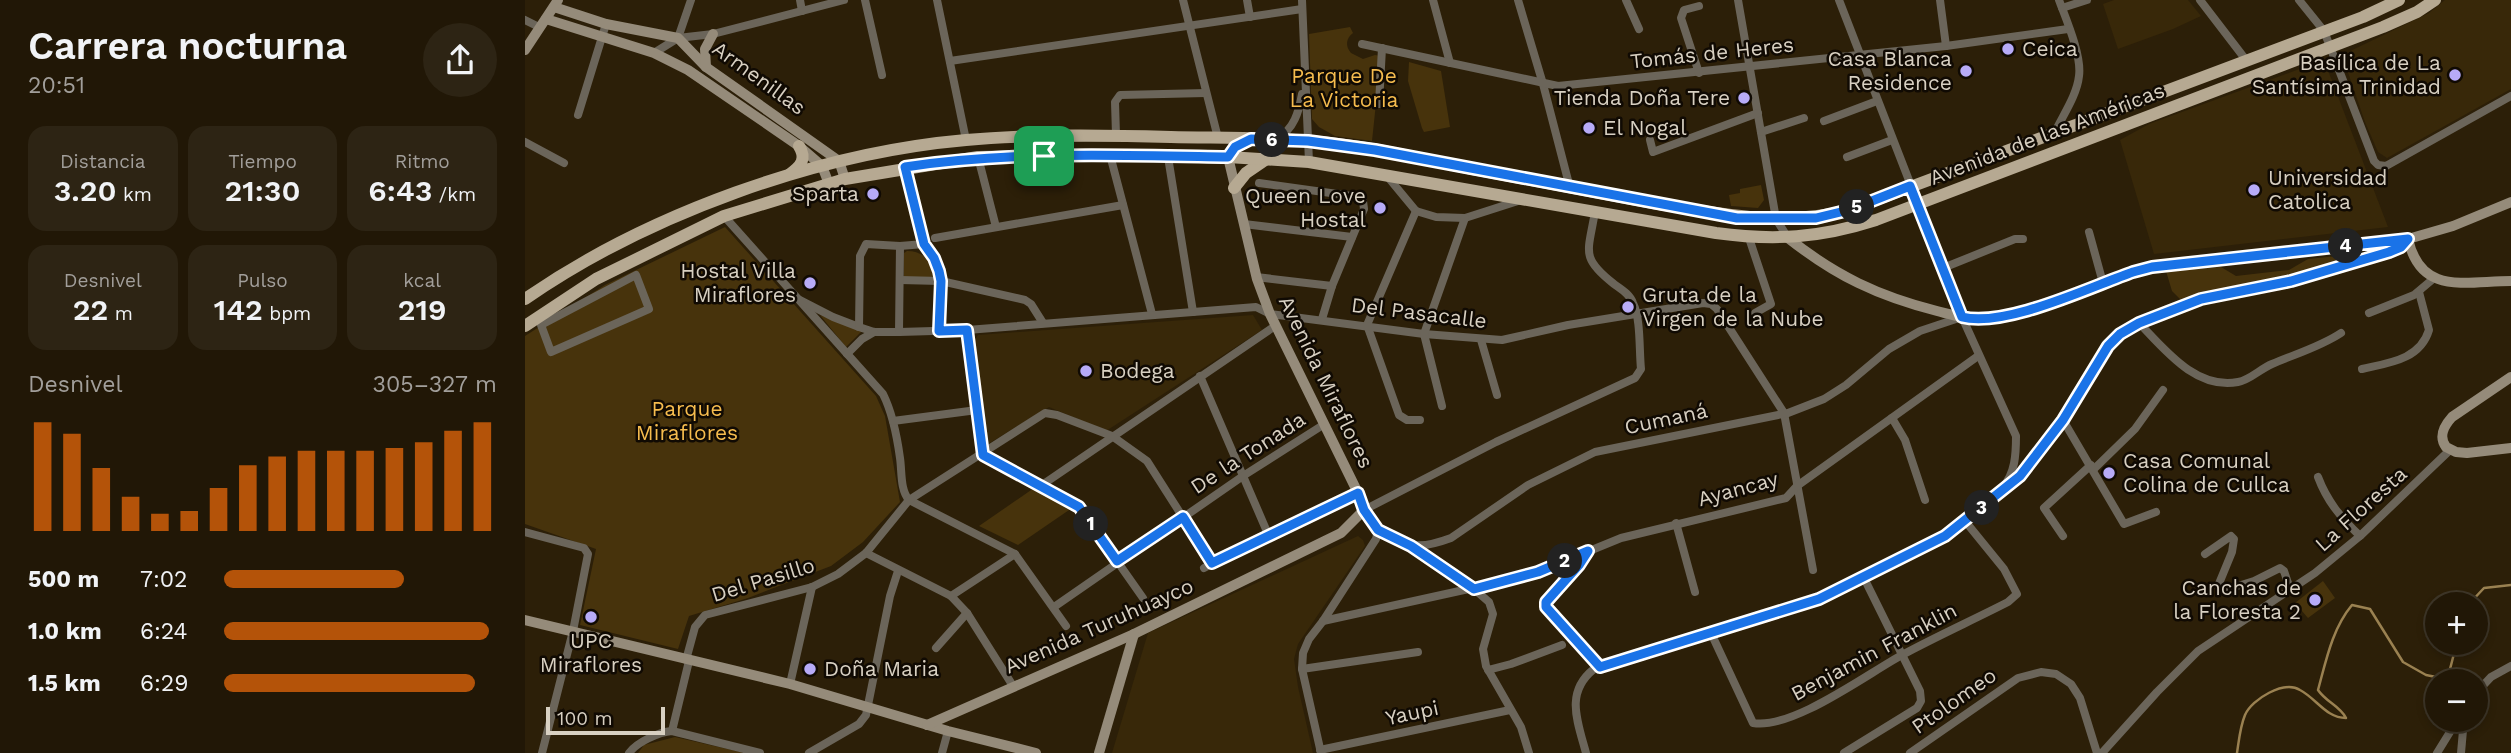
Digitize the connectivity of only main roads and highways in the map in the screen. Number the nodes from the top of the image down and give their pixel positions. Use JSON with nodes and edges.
{"nodes":[{"id":1,"x":2399,"y":0,"type":"edge"},
{"id":2,"x":2435,"y":0,"type":"edge"},
{"id":3,"x":799,"y":146,"type":"road end"},
{"id":4,"x":1265,"y":160,"type":"junction"},
{"id":5,"x":790,"y":174,"type":"junction"},
{"id":6,"x":1234,"y":188,"type":"road end"},
{"id":7,"x":527,"y":295,"type":"edge"},
{"id":8,"x":525,"y":326,"type":"edge"}],
"edges":[{"from":1,"to":5,"type":"main road","name":"Avenida de las Américas"},
{"from":2,"to":4,"type":"main road","name":"Avenida de las Américas"},
{"from":3,"to":5,"type":"main road"},
{"from":4,"to":6,"type":"main road"},
{"from":4,"to":8,"type":"main road","name":"Avenida de las Américas"},
{"from":5,"to":7,"type":"main road","name":"Avenida de las Américas"}]}
